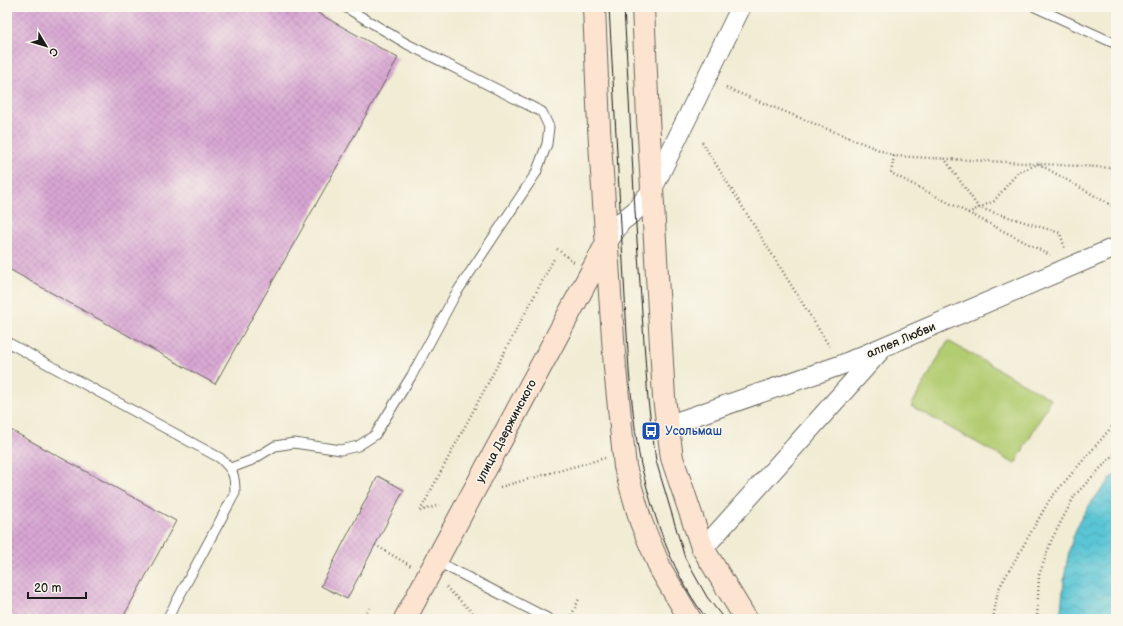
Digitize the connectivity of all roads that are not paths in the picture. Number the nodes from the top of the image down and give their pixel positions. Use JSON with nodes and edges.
{"nodes":[{"id":1,"x":345,"y":7,"type":"edge"},
{"id":2,"x":594,"y":7,"type":"edge"},
{"id":3,"x":643,"y":7,"type":"edge"},
{"id":4,"x":741,"y":7,"type":"edge"},
{"id":5,"x":1035,"y":7,"type":"edge"},
{"id":6,"x":1116,"y":44,"type":"edge"},
{"id":7,"x":652,"y":190,"type":"junction"},
{"id":8,"x":607,"y":243,"type":"junction"},
{"id":9,"x":1116,"y":247,"type":"edge"},
{"id":10,"x":7,"y":342,"type":"edge"},
{"id":11,"x":884,"y":347,"type":"junction"},
{"id":12,"x":680,"y":421,"type":"dead end"},
{"id":13,"x":231,"y":468,"type":"junction"},
{"id":14,"x":710,"y":541,"type":"dead end"},
{"id":15,"x":426,"y":565,"type":"junction"},
{"id":16,"x":167,"y":619,"type":"edge"},
{"id":17,"x":405,"y":619,"type":"edge"},
{"id":18,"x":549,"y":619,"type":"edge"},
{"id":19,"x":690,"y":619,"type":"edge"},
{"id":20,"x":746,"y":619,"type":"edge"}],
"edges":[{"from":1,"to":13,"type":"lane"},
{"from":2,"to":8,"type":"main road"},
{"from":3,"to":7,"type":"main road"},
{"from":4,"to":7,"type":"street"},
{"from":5,"to":6,"type":"lane"},
{"from":7,"to":8,"type":"street"},
{"from":7,"to":20,"type":"main road"},
{"from":8,"to":15,"type":"main road","name":"улица Дзержинского"},
{"from":8,"to":19,"type":"main road"},
{"from":9,"to":11,"type":"street","name":"аллея Любви"},
{"from":10,"to":13,"type":"lane"},
{"from":11,"to":12,"type":"street","name":"аллея Любви"},
{"from":11,"to":14,"type":"street"},
{"from":13,"to":16,"type":"lane"},
{"from":15,"to":17,"type":"main road","name":"улица Дзержинского"},
{"from":15,"to":18,"type":"lane"}]}
